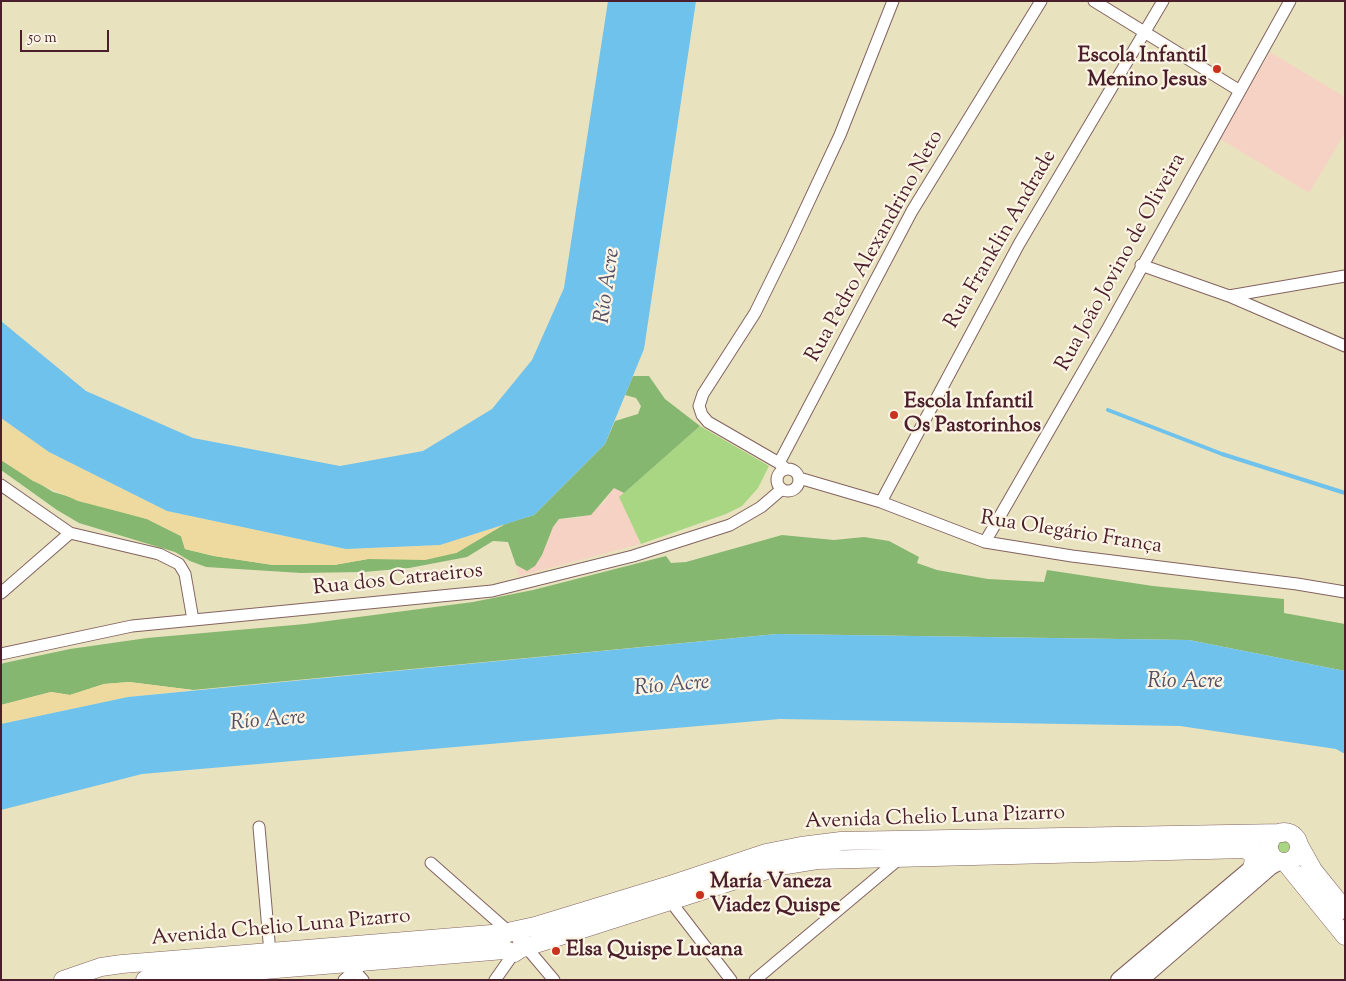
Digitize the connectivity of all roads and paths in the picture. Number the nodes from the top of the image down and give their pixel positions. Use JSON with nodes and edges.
{"nodes":[{"id":1,"x":893,"y":1,"type":"edge"},
{"id":2,"x":1041,"y":1,"type":"edge"},
{"id":3,"x":1094,"y":1,"type":"edge"},
{"id":4,"x":1163,"y":1,"type":"edge"},
{"id":5,"x":1290,"y":1,"type":"edge"},
{"id":6,"x":1144,"y":32,"type":"junction"},
{"id":7,"x":1240,"y":91,"type":"junction"},
{"id":8,"x":1141,"y":265,"type":"junction"},
{"id":9,"x":1345,"y":276,"type":"edge"},
{"id":10,"x":1229,"y":296,"type":"junction"},
{"id":11,"x":1345,"y":346,"type":"edge"},
{"id":12,"x":782,"y":466,"type":"junction"},
{"id":13,"x":799,"y":478,"type":"junction"},
{"id":14,"x":1,"y":485,"type":"edge"},
{"id":15,"x":782,"y":489,"type":"junction"},
{"id":16,"x":880,"y":502,"type":"junction"},
{"id":17,"x":70,"y":533,"type":"junction"},
{"id":18,"x":985,"y":542,"type":"junction"},
{"id":19,"x":1345,"y":592,"type":"edge"},
{"id":20,"x":1,"y":593,"type":"edge"},
{"id":21,"x":194,"y":620,"type":"junction"},
{"id":22,"x":1,"y":654,"type":"edge"},
{"id":23,"x":259,"y":827,"type":"dead end"},
{"id":24,"x":1246,"y":849,"type":"junction"},
{"id":25,"x":1276,"y":851,"type":"junction"},
{"id":26,"x":899,"y":859,"type":"junction"},
{"id":27,"x":431,"y":863,"type":"dead end"},
{"id":28,"x":1252,"y":868,"type":"junction"},
{"id":29,"x":671,"y":902,"type":"junction"},
{"id":30,"x":1345,"y":910,"type":"edge"},
{"id":31,"x":1345,"y":936,"type":"edge"},
{"id":32,"x":513,"y":942,"type":"junction"},
{"id":33,"x":270,"y":953,"type":"junction"},
{"id":34,"x":353,"y":969,"type":"edge"},
{"id":35,"x":309,"y":974,"type":"edge"},
{"id":36,"x":1144,"y":978,"type":"edge"},
{"id":37,"x":64,"y":980,"type":"edge"},
{"id":38,"x":145,"y":980,"type":"edge"},
{"id":39,"x":363,"y":980,"type":"edge"},
{"id":40,"x":495,"y":980,"type":"edge"},
{"id":41,"x":554,"y":980,"type":"edge"},
{"id":42,"x":731,"y":980,"type":"edge"},
{"id":43,"x":756,"y":980,"type":"edge"},
{"id":44,"x":1119,"y":980,"type":"edge"}],
"edges":[{"from":1,"to":12,"type":"street"},
{"from":2,"to":12,"type":"street","name":"Rua Pedro Alexandrino Neto"},
{"from":3,"to":6,"type":"street"},
{"from":4,"to":6,"type":"street","name":"Rua Franklin Andrade"},
{"from":5,"to":7,"type":"street","name":"Rua João Jovino de Oliveira"},
{"from":6,"to":7,"type":"street"},
{"from":6,"to":16,"type":"street","name":"Rua Franklin Andrade"},
{"from":7,"to":8,"type":"street","name":"Rua João Jovino de Oliveira"},
{"from":8,"to":10,"type":"street"},
{"from":8,"to":18,"type":"street","name":"Rua João Jovino de Oliveira"},
{"from":9,"to":10,"type":"street"},
{"from":10,"to":11,"type":"street"},
{"from":12,"to":13,"type":"street"},
{"from":12,"to":15,"type":"street"},
{"from":13,"to":15,"type":"street"},
{"from":13,"to":16,"type":"street","name":"Rua Olegário França"},
{"from":14,"to":17,"type":"street"},
{"from":15,"to":21,"type":"street","name":"Rua dos Catraeiros"},
{"from":16,"to":18,"type":"street","name":"Rua Olegário França"},
{"from":17,"to":20,"type":"street"},
{"from":17,"to":21,"type":"street"},
{"from":18,"to":19,"type":"street","name":"Rua Olegário França"},
{"from":21,"to":22,"type":"street","name":"Rua dos Catraeiros"},
{"from":23,"to":33,"type":"street"},
{"from":24,"to":25,"type":"main road","name":"Avenida Chelio Luna Pizarro"},
{"from":24,"to":26,"type":"main road","name":"Avenida Chelio Luna Pizarro"},
{"from":24,"to":28,"type":"main road"},
{"from":25,"to":28,"type":"street"},
{"from":25,"to":30,"type":"main road"},
{"from":25,"to":31,"type":"main road"},
{"from":25,"to":32,"type":"main road","name":"Avenida Chelio Luna Pizarro"},
{"from":25,"to":36,"type":"street"},
{"from":26,"to":29,"type":"main road","name":"Avenida Chelio Luna Pizarro"},
{"from":26,"to":43,"type":"street"},
{"from":27,"to":32,"type":"street"},
{"from":28,"to":44,"type":"street"},
{"from":29,"to":32,"type":"main road","name":"Avenida Chelio Luna Pizarro"},
{"from":29,"to":42,"type":"street"},
{"from":32,"to":33,"type":"main road","name":"Avenida Chelio Luna Pizarro"},
{"from":32,"to":34,"type":"main road","name":"Avenida Chelio Luna Pizarro"},
{"from":32,"to":40,"type":"street"},
{"from":32,"to":41,"type":"street"},
{"from":33,"to":37,"type":"main road","name":"Avenida Chelio Luna Pizarro"},
{"from":34,"to":35,"type":"main road","name":"Avenida Chelio Luna Pizarro"},
{"from":34,"to":39,"type":"street"},
{"from":35,"to":38,"type":"main road","name":"Avenida Chelio Luna Pizarro"}]}
